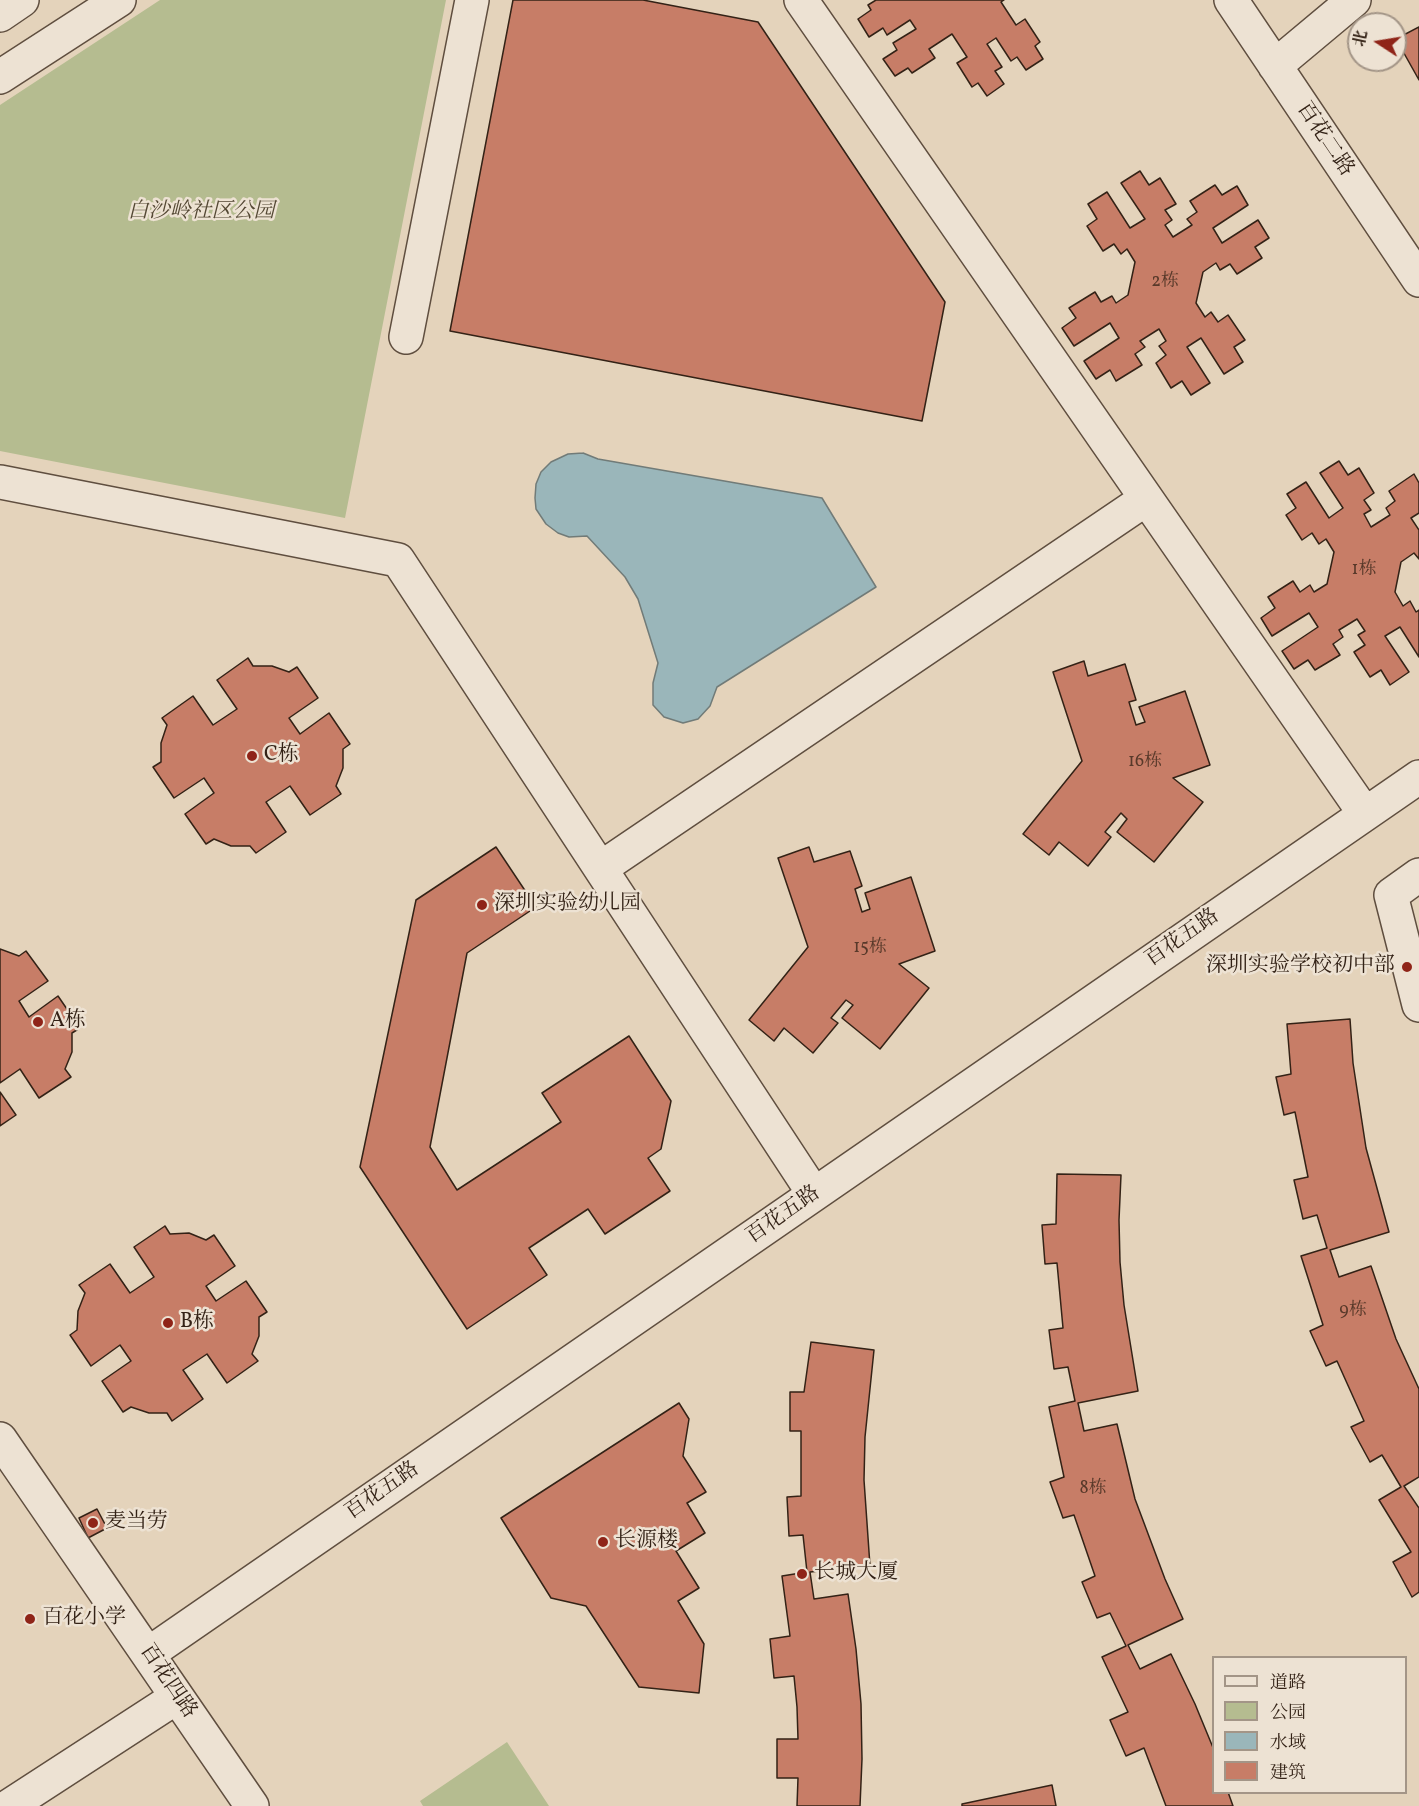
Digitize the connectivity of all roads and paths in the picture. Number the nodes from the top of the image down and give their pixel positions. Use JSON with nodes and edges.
{"nodes":[{"id":1,"x":22,"y":0,"type":"edge"},
{"id":2,"x":119,"y":0,"type":"edge"},
{"id":3,"x":472,"y":0,"type":"edge"},
{"id":4,"x":801,"y":0,"type":"edge"},
{"id":5,"x":1230,"y":0,"type":"edge"},
{"id":6,"x":1353,"y":0,"type":"edge"},
{"id":7,"x":0,"y":15,"type":"edge"},
{"id":8,"x":1275,"y":66,"type":"junction"},
{"id":9,"x":0,"y":77,"type":"edge"},
{"id":10,"x":1415,"y":263,"type":"edge"},
{"id":11,"x":406,"y":336,"type":"dead end"},
{"id":12,"x":0,"y":482,"type":"edge"},
{"id":13,"x":1146,"y":499,"type":"junction"},
{"id":14,"x":1419,"y":777,"type":"edge"},
{"id":15,"x":1365,"y":814,"type":"junction"},
{"id":16,"x":601,"y":868,"type":"junction"},
{"id":17,"x":1419,"y":874,"type":"edge"},
{"id":18,"x":1419,"y":1005,"type":"edge"},
{"id":19,"x":814,"y":1194,"type":"junction"},
{"id":20,"x":0,"y":1439,"type":"edge"},
{"id":21,"x":148,"y":1654,"type":"junction"},
{"id":22,"x":177,"y":1697,"type":"junction"},
{"id":23,"x":9,"y":1806,"type":"edge"},
{"id":24,"x":252,"y":1806,"type":"edge"}],
"edges":[{"from":1,"to":7,"type":"street"},
{"from":2,"to":9,"type":"street"},
{"from":3,"to":11,"type":"street"},
{"from":4,"to":13,"type":"street"},
{"from":5,"to":8,"type":"street","name":"百花二路"},
{"from":6,"to":8,"type":"street"},
{"from":8,"to":10,"type":"street","name":"百花二路"},
{"from":12,"to":16,"type":"street"},
{"from":13,"to":15,"type":"street"},
{"from":13,"to":16,"type":"street"},
{"from":14,"to":15,"type":"street","name":"百花五路"},
{"from":15,"to":19,"type":"street","name":"百花五路"},
{"from":16,"to":19,"type":"street"},
{"from":17,"to":18,"type":"street"},
{"from":19,"to":21,"type":"street","name":"百花五路"},
{"from":20,"to":21,"type":"street","name":"百花四路"},
{"from":21,"to":22,"type":"street","name":"百花四路"},
{"from":22,"to":23,"type":"street"},
{"from":22,"to":24,"type":"street","name":"百花四路"}]}
